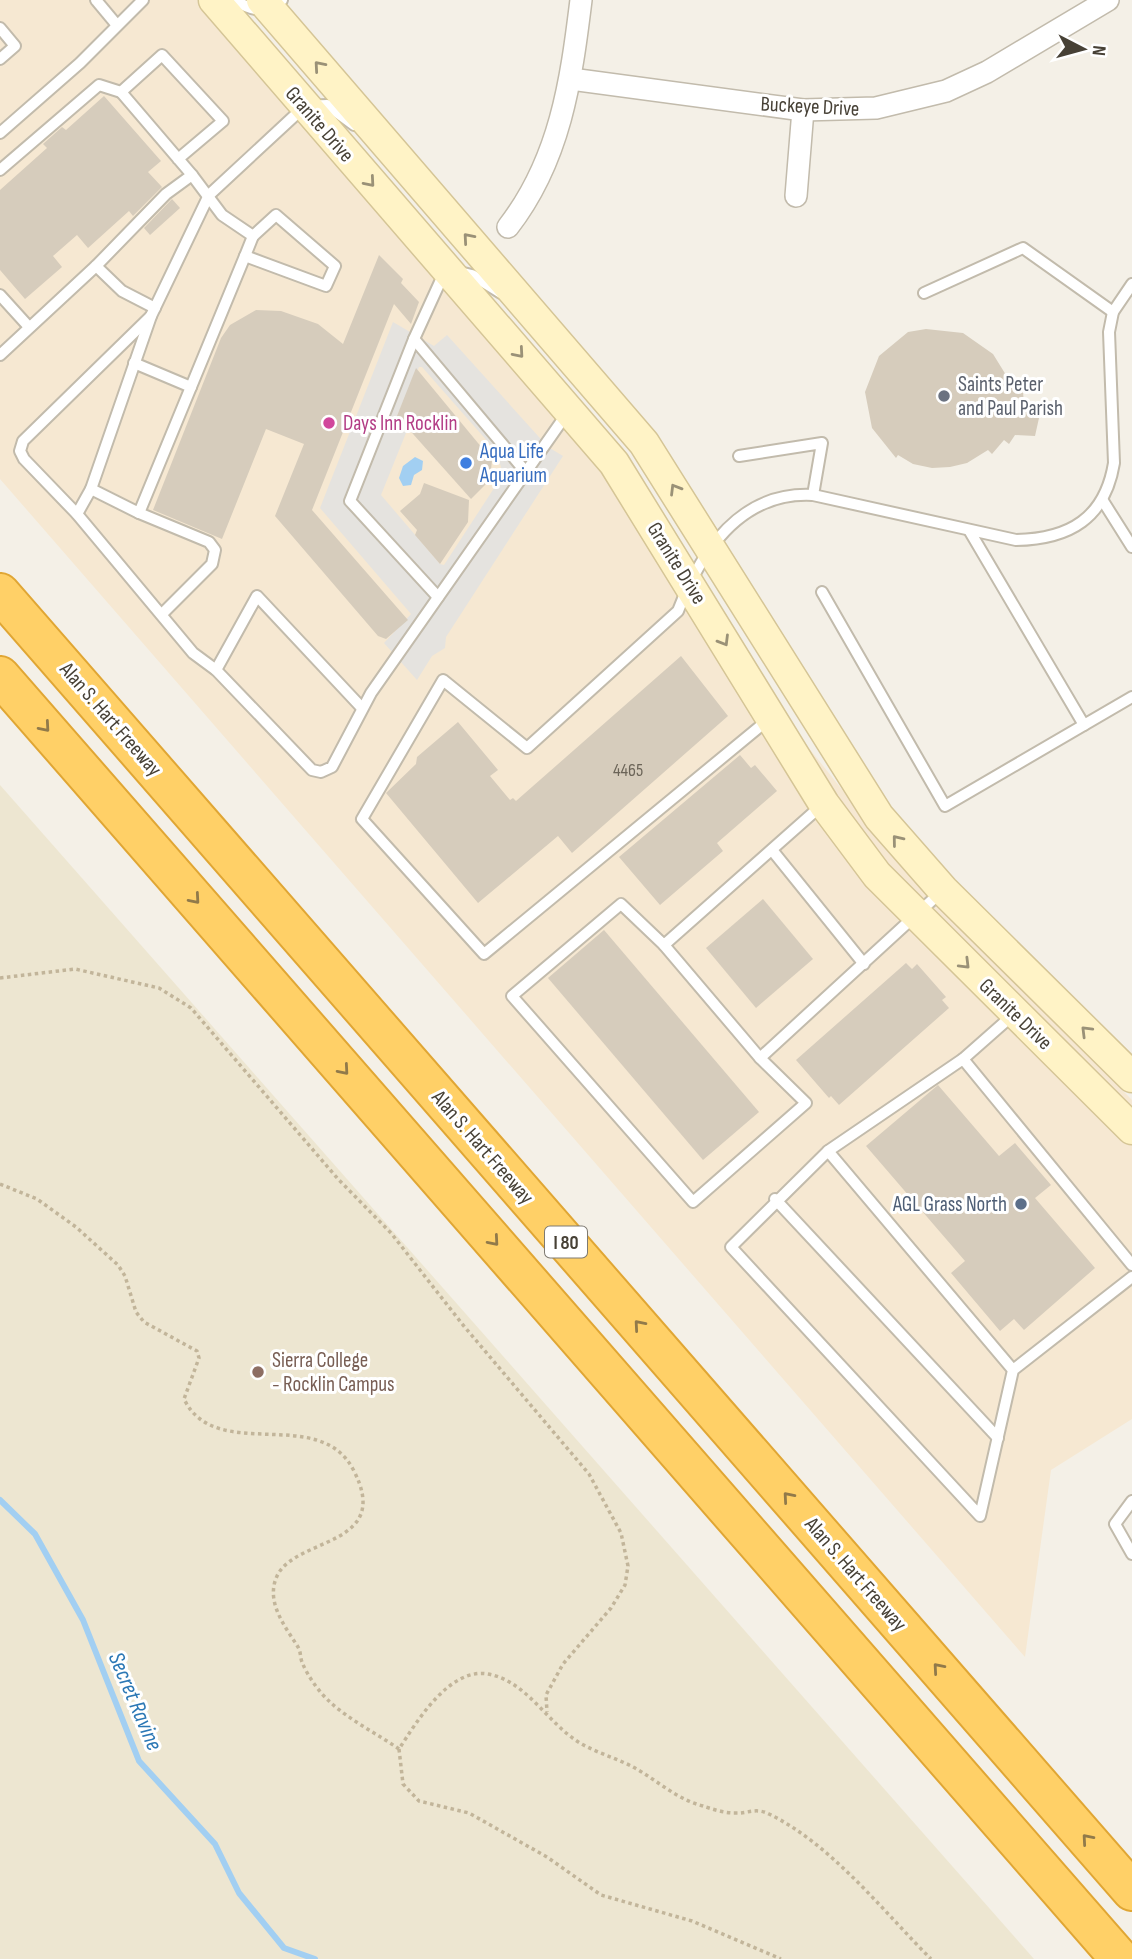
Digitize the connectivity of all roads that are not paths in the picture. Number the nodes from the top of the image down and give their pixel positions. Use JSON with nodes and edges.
{"nodes":[{"id":1,"x":96,"y":0,"type":"edge"},
{"id":2,"x":142,"y":0,"type":"edge"},
{"id":3,"x":214,"y":0,"type":"edge"},
{"id":4,"x":235,"y":0,"type":"edge"},
{"id":5,"x":581,"y":0,"type":"edge"},
{"id":6,"x":1108,"y":0,"type":"edge"},
{"id":7,"x":271,"y":3,"type":"edge"},
{"id":8,"x":116,"y":24,"type":"junction"},
{"id":9,"x":0,"y":28,"type":"edge"},
{"id":10,"x":0,"y":58,"type":"edge"},
{"id":11,"x":571,"y":79,"type":"junction"},
{"id":12,"x":121,"y":92,"type":"junction"},
{"id":13,"x":305,"y":106,"type":"junction"},
{"id":14,"x":803,"y":110,"type":"junction"},
{"id":15,"x":0,"y":133,"type":"edge"},
{"id":16,"x":396,"y":155,"type":"junction"},
{"id":17,"x":178,"y":159,"type":"junction"},
{"id":18,"x":0,"y":170,"type":"edge"},
{"id":19,"x":192,"y":175,"type":"junction"},
{"id":20,"x":209,"y":195,"type":"junction"},
{"id":21,"x":796,"y":196,"type":"dead end"},
{"id":22,"x":508,"y":227,"type":"dead end"},
{"id":23,"x":253,"y":236,"type":"junction"},
{"id":24,"x":245,"y":256,"type":"junction"},
{"id":25,"x":96,"y":266,"type":"junction"},
{"id":26,"x":446,"y":269,"type":"junction"},
{"id":27,"x":1132,"y":284,"type":"edge"},
{"id":28,"x":924,"y":293,"type":"dead end"},
{"id":29,"x":0,"y":295,"type":"edge"},
{"id":30,"x":153,"y":312,"type":"junction"},
{"id":31,"x":1113,"y":312,"type":"junction"},
{"id":32,"x":536,"y":315,"type":"junction"},
{"id":33,"x":29,"y":327,"type":"junction"},
{"id":34,"x":414,"y":339,"type":"junction"},
{"id":35,"x":0,"y":355,"type":"edge"},
{"id":36,"x":134,"y":363,"type":"junction"},
{"id":37,"x":191,"y":387,"type":"junction"},
{"id":38,"x":570,"y":411,"type":"junction"},
{"id":39,"x":739,"y":456,"type":"dead end"},
{"id":40,"x":525,"y":471,"type":"junction"},
{"id":41,"x":92,"y":489,"type":"junction"},
{"id":42,"x":813,"y":495,"type":"junction"},
{"id":43,"x":1103,"y":502,"type":"junction"},
{"id":44,"x":139,"y":513,"type":"junction"},
{"id":45,"x":77,"y":514,"type":"junction"},
{"id":46,"x":969,"y":530,"type":"junction"},
{"id":47,"x":711,"y":547,"type":"junction"},
{"id":48,"x":1132,"y":547,"type":"edge"},
{"id":49,"x":689,"y":582,"type":"junction"},
{"id":50,"x":822,"y":592,"type":"dead end"},
{"id":51,"x":0,"y":593,"type":"edge"},
{"id":52,"x":438,"y":597,"type":"junction"},
{"id":53,"x":163,"y":613,"type":"junction"},
{"id":54,"x":216,"y":670,"type":"junction"},
{"id":55,"x":0,"y":676,"type":"edge"},
{"id":56,"x":1132,"y":697,"type":"edge"},
{"id":57,"x":362,"y":708,"type":"junction"},
{"id":58,"x":771,"y":717,"type":"junction"},
{"id":59,"x":1084,"y":725,"type":"junction"},
{"id":60,"x":824,"y":804,"type":"junction"},
{"id":61,"x":772,"y":850,"type":"junction"},
{"id":62,"x":943,"y":890,"type":"junction"},
{"id":63,"x":917,"y":916,"type":"junction"},
{"id":64,"x":664,"y":945,"type":"junction"},
{"id":65,"x":864,"y":964,"type":"junction"},
{"id":66,"x":1014,"y":1014,"type":"junction"},
{"id":67,"x":760,"y":1058,"type":"junction"},
{"id":68,"x":963,"y":1059,"type":"junction"},
{"id":69,"x":1081,"y":1077,"type":"junction"},
{"id":70,"x":1125,"y":1084,"type":"edge"},
{"id":71,"x":1132,"y":1129,"type":"edge"},
{"id":72,"x":828,"y":1151,"type":"junction"},
{"id":73,"x":775,"y":1199,"type":"junction"},
{"id":74,"x":1132,"y":1265,"type":"edge"},
{"id":75,"x":1132,"y":1277,"type":"edge"},
{"id":76,"x":1013,"y":1370,"type":"junction"},
{"id":77,"x":998,"y":1438,"type":"junction"},
{"id":78,"x":1132,"y":1501,"type":"edge"},
{"id":79,"x":1132,"y":1554,"type":"edge"},
{"id":80,"x":1132,"y":1891,"type":"edge"},
{"id":81,"x":1120,"y":1959,"type":"edge"}],
"edges":[{"from":1,"to":8,"type":"lane"},
{"from":2,"to":8,"type":"lane"},
{"from":3,"to":13,"type":"street","name":"Granite Drive"},
{"from":4,"to":7,"type":"lane"},
{"from":5,"to":11,"type":"street"},
{"from":6,"to":14,"type":"street","name":"Buckeye Drive"},
{"from":16,"to":7,"type":"street","name":"Granite Drive","one_way":true},
{"from":8,"to":15,"type":"lane"},
{"from":9,"to":10,"type":"lane"},
{"from":11,"to":14,"type":"street","name":"Buckeye Drive"},
{"from":11,"to":22,"type":"street"},
{"from":12,"to":17,"type":"lane"},
{"from":12,"to":17,"type":"lane"},
{"from":12,"to":18,"type":"lane"},
{"from":13,"to":16,"type":"lane"},
{"from":13,"to":20,"type":"lane"},
{"from":13,"to":26,"type":"street","name":"Granite Drive","one_way":true},
{"from":14,"to":21,"type":"street"},
{"from":32,"to":16,"type":"street","name":"Granite Drive","one_way":true},
{"from":17,"to":19,"type":"lane"},
{"from":19,"to":20,"type":"lane"},
{"from":19,"to":25,"type":"lane"},
{"from":20,"to":23,"type":"lane"},
{"from":20,"to":30,"type":"lane"},
{"from":23,"to":24,"type":"lane"},
{"from":23,"to":24,"type":"lane"},
{"from":24,"to":37,"type":"lane"},
{"from":25,"to":30,"type":"lane"},
{"from":25,"to":33,"type":"lane"},
{"from":26,"to":32,"type":"lane"},
{"from":26,"to":34,"type":"lane"},
{"from":26,"to":38,"type":"street","name":"Granite Drive","one_way":true},
{"from":27,"to":31,"type":"lane"},
{"from":28,"to":31,"type":"lane"},
{"from":29,"to":33,"type":"lane"},
{"from":30,"to":36,"type":"lane"},
{"from":30,"to":45,"type":"lane"},
{"from":31,"to":43,"type":"lane"},
{"from":47,"to":32,"type":"street","name":"Granite Drive","one_way":true},
{"from":33,"to":35,"type":"lane"},
{"from":34,"to":40,"type":"lane"},
{"from":34,"to":52,"type":"lane"},
{"from":36,"to":37,"type":"lane"},
{"from":36,"to":41,"type":"lane"},
{"from":37,"to":44,"type":"lane"},
{"from":38,"to":40,"type":"lane"},
{"from":38,"to":49,"type":"street","name":"Granite Drive"},
{"from":39,"to":42,"type":"lane"},
{"from":40,"to":52,"type":"lane"},
{"from":41,"to":44,"type":"lane"},
{"from":41,"to":45,"type":"lane"},
{"from":42,"to":46,"type":"lane"},
{"from":42,"to":47,"type":"lane"},
{"from":43,"to":46,"type":"lane"},
{"from":43,"to":48,"type":"lane"},
{"from":44,"to":53,"type":"lane"},
{"from":45,"to":53,"type":"lane"},
{"from":46,"to":59,"type":"lane"},
{"from":47,"to":49,"type":"lane"},
{"from":62,"to":47,"type":"street","name":"Granite Drive","one_way":true},
{"from":49,"to":58,"type":"street","name":"Granite Drive","one_way":true},
{"from":49,"to":58,"type":"lane"},
{"from":50,"to":59,"type":"lane"},
{"from":80,"to":51,"type":"highway","name":"Alan S. Hart Freeway","number":"I 80","one_way":true},
{"from":52,"to":57,"type":"lane"},
{"from":53,"to":54,"type":"lane"},
{"from":54,"to":57,"type":"lane"},
{"from":54,"to":57,"type":"lane"},
{"from":55,"to":81,"type":"highway","number":"I 80","one_way":true},
{"from":56,"to":59,"type":"lane"},
{"from":58,"to":60,"type":"street","name":"Granite Drive"},
{"from":60,"to":61,"type":"lane"},
{"from":60,"to":63,"type":"street","name":"Granite Drive"},
{"from":61,"to":64,"type":"lane"},
{"from":61,"to":65,"type":"lane"},
{"from":62,"to":63,"type":"lane"},
{"from":70,"to":62,"type":"street","name":"Granite Drive","one_way":true},
{"from":63,"to":65,"type":"lane"},
{"from":63,"to":66,"type":"street","name":"Granite Drive","one_way":true},
{"from":64,"to":67,"type":"lane"},
{"from":64,"to":67,"type":"lane"},
{"from":65,"to":67,"type":"lane"},
{"from":66,"to":68,"type":"lane"},
{"from":66,"to":69,"type":"street","name":"Granite Drive"},
{"from":68,"to":72,"type":"lane"},
{"from":68,"to":74,"type":"lane"},
{"from":69,"to":70,"type":"lane"},
{"from":69,"to":71,"type":"street","name":"Granite Drive"},
{"from":72,"to":73,"type":"lane"},
{"from":72,"to":76,"type":"lane"},
{"from":73,"to":77,"type":"lane"},
{"from":73,"to":77,"type":"lane"},
{"from":75,"to":76,"type":"lane"},
{"from":76,"to":77,"type":"lane"},
{"from":78,"to":79,"type":"lane"}]}
